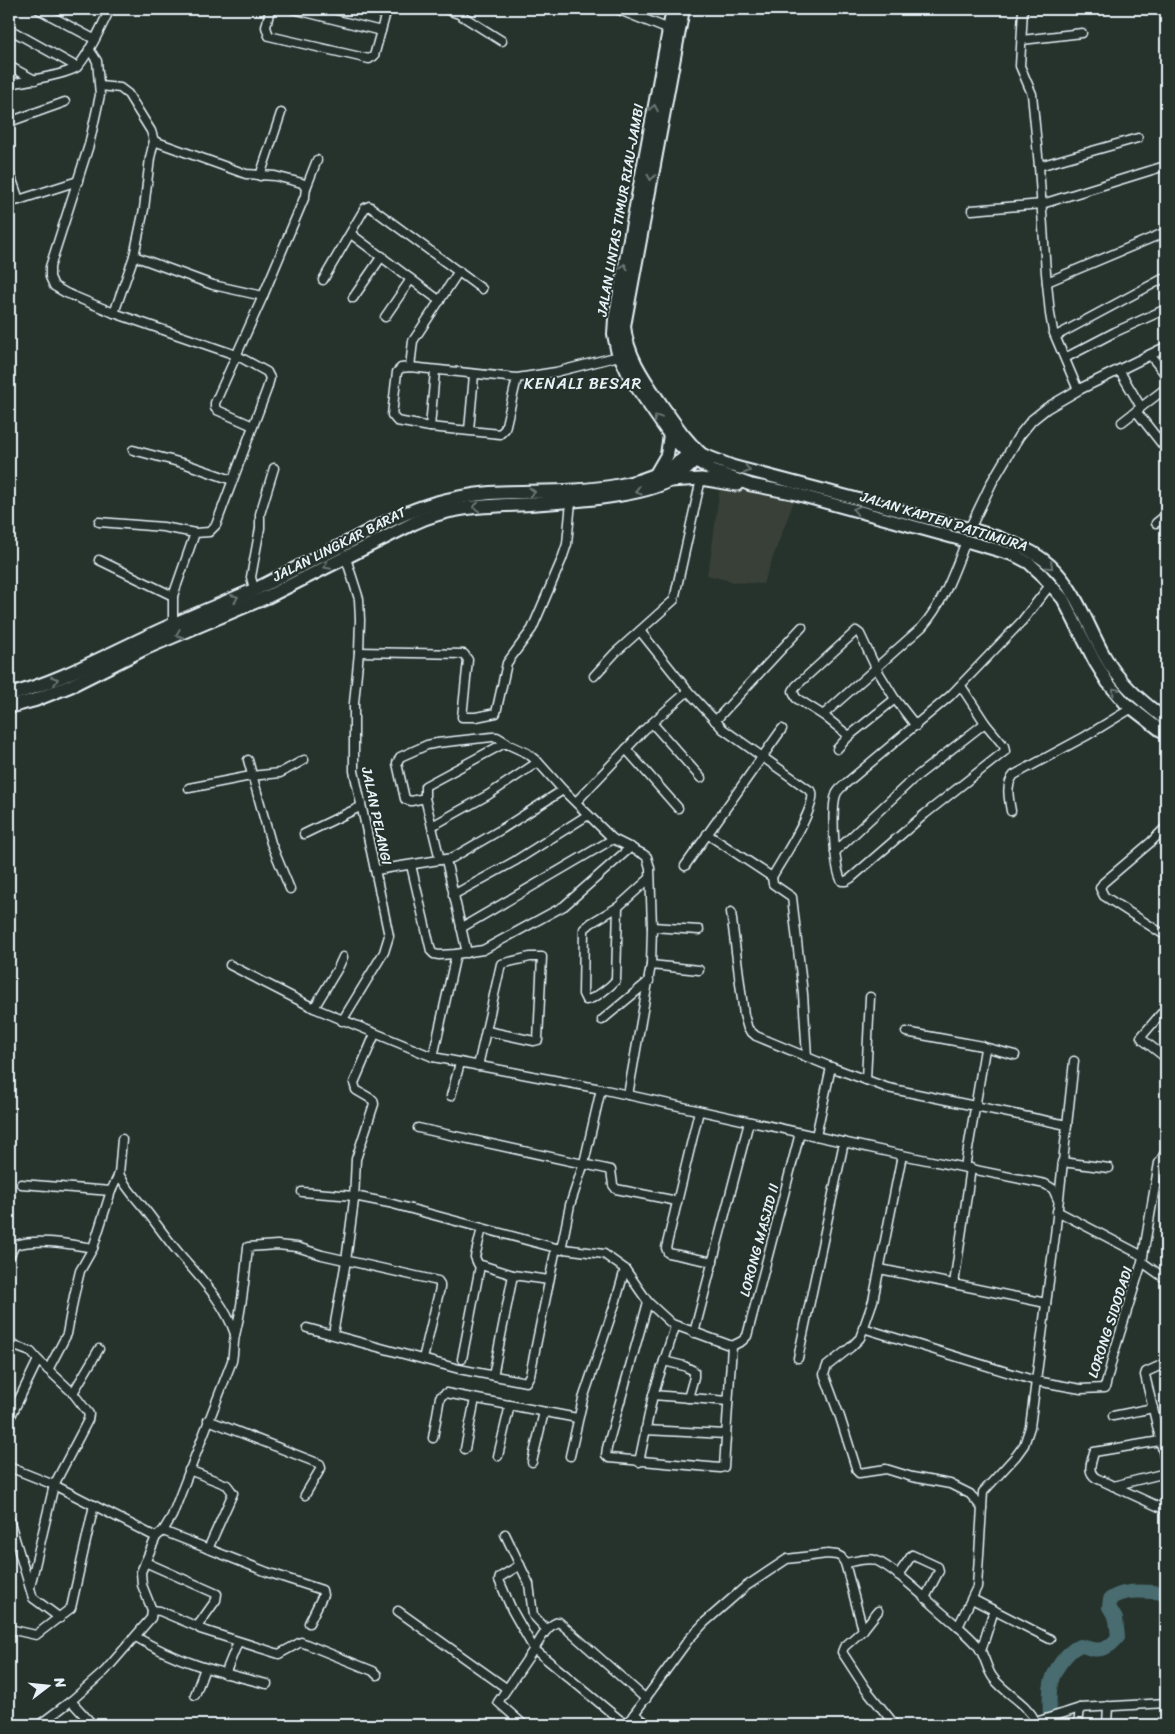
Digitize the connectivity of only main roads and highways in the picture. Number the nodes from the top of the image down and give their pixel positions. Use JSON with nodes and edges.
{"nodes":[{"id":1,"x":672,"y":9,"type":"edge"},
{"id":2,"x":683,"y":9,"type":"edge"},
{"id":3,"x":641,"y":202,"type":"junction"},
{"id":4,"x":625,"y":355,"type":"junction"},
{"id":5,"x":670,"y":436,"type":"junction"},
{"id":6,"x":695,"y":454,"type":"junction"},
{"id":7,"x":656,"y":474,"type":"junction"},
{"id":8,"x":670,"y":481,"type":"junction"},
{"id":9,"x":751,"y":485,"type":"junction"},
{"id":10,"x":890,"y":514,"type":"junction"},
{"id":11,"x":968,"y":535,"type":"junction"},
{"id":12,"x":344,"y":551,"type":"junction"},
{"id":13,"x":9,"y":695,"type":"edge"},
{"id":14,"x":9,"y":707,"type":"edge"},
{"id":15,"x":1166,"y":720,"type":"edge"},
{"id":16,"x":1166,"y":733,"type":"edge"}],
"edges":[{"from":3,"to":1,"type":"highway","name":"JALAN LINTAS TIMUR RIAU-JAMBI","one_way":true},
{"from":2,"to":3,"type":"highway","name":"JALAN LINTAS TIMUR RIAU-JAMBI","one_way":true},
{"from":3,"to":4,"type":"highway","name":"JALAN LINTAS TIMUR RIAU-JAMBI"},
{"from":5,"to":4,"type":"highway","name":"JALAN LINTAS TIMUR RIAU-JAMBI","one_way":true},
{"from":4,"to":6,"type":"highway","name":"JALAN LINTAS TIMUR RIAU-JAMBI"},
{"from":5,"to":6,"type":"highway","name":"JALAN LINTAS TIMUR RIAU-JAMBI"},
{"from":5,"to":7,"type":"highway"},
{"from":6,"to":7,"type":"highway","name":"JALAN LINGKAR BARAT"},
{"from":6,"to":8,"type":"highway","name":"JALAN LINGKAR BARAT"},
{"from":6,"to":9,"type":"main road","name":"JALAN KAPTEN PATTIMURA"},
{"from":6,"to":10,"type":"main road","name":"JALAN KAPTEN PATTIMURA","one_way":true},
{"from":12,"to":7,"type":"highway","name":"JALAN LINGKAR BARAT","one_way":true},
{"from":8,"to":9,"type":"main road"},
{"from":8,"to":12,"type":"highway","name":"JALAN LINGKAR BARAT","one_way":true},
{"from":10,"to":9,"type":"main road","name":"JALAN KAPTEN PATTIMURA","one_way":true},
{"from":10,"to":11,"type":"main road","name":"JALAN KAPTEN PATTIMURA"},
{"from":11,"to":15,"type":"main road","name":"JALAN KAPTEN PATTIMURA","one_way":true},
{"from":16,"to":11,"type":"main road","name":"JALAN KAPTEN PATTIMURA","one_way":true},
{"from":13,"to":12,"type":"highway","name":"JALAN LINGKAR BARAT","one_way":true},
{"from":12,"to":14,"type":"highway","name":"JALAN LINGKAR BARAT","one_way":true}]}
